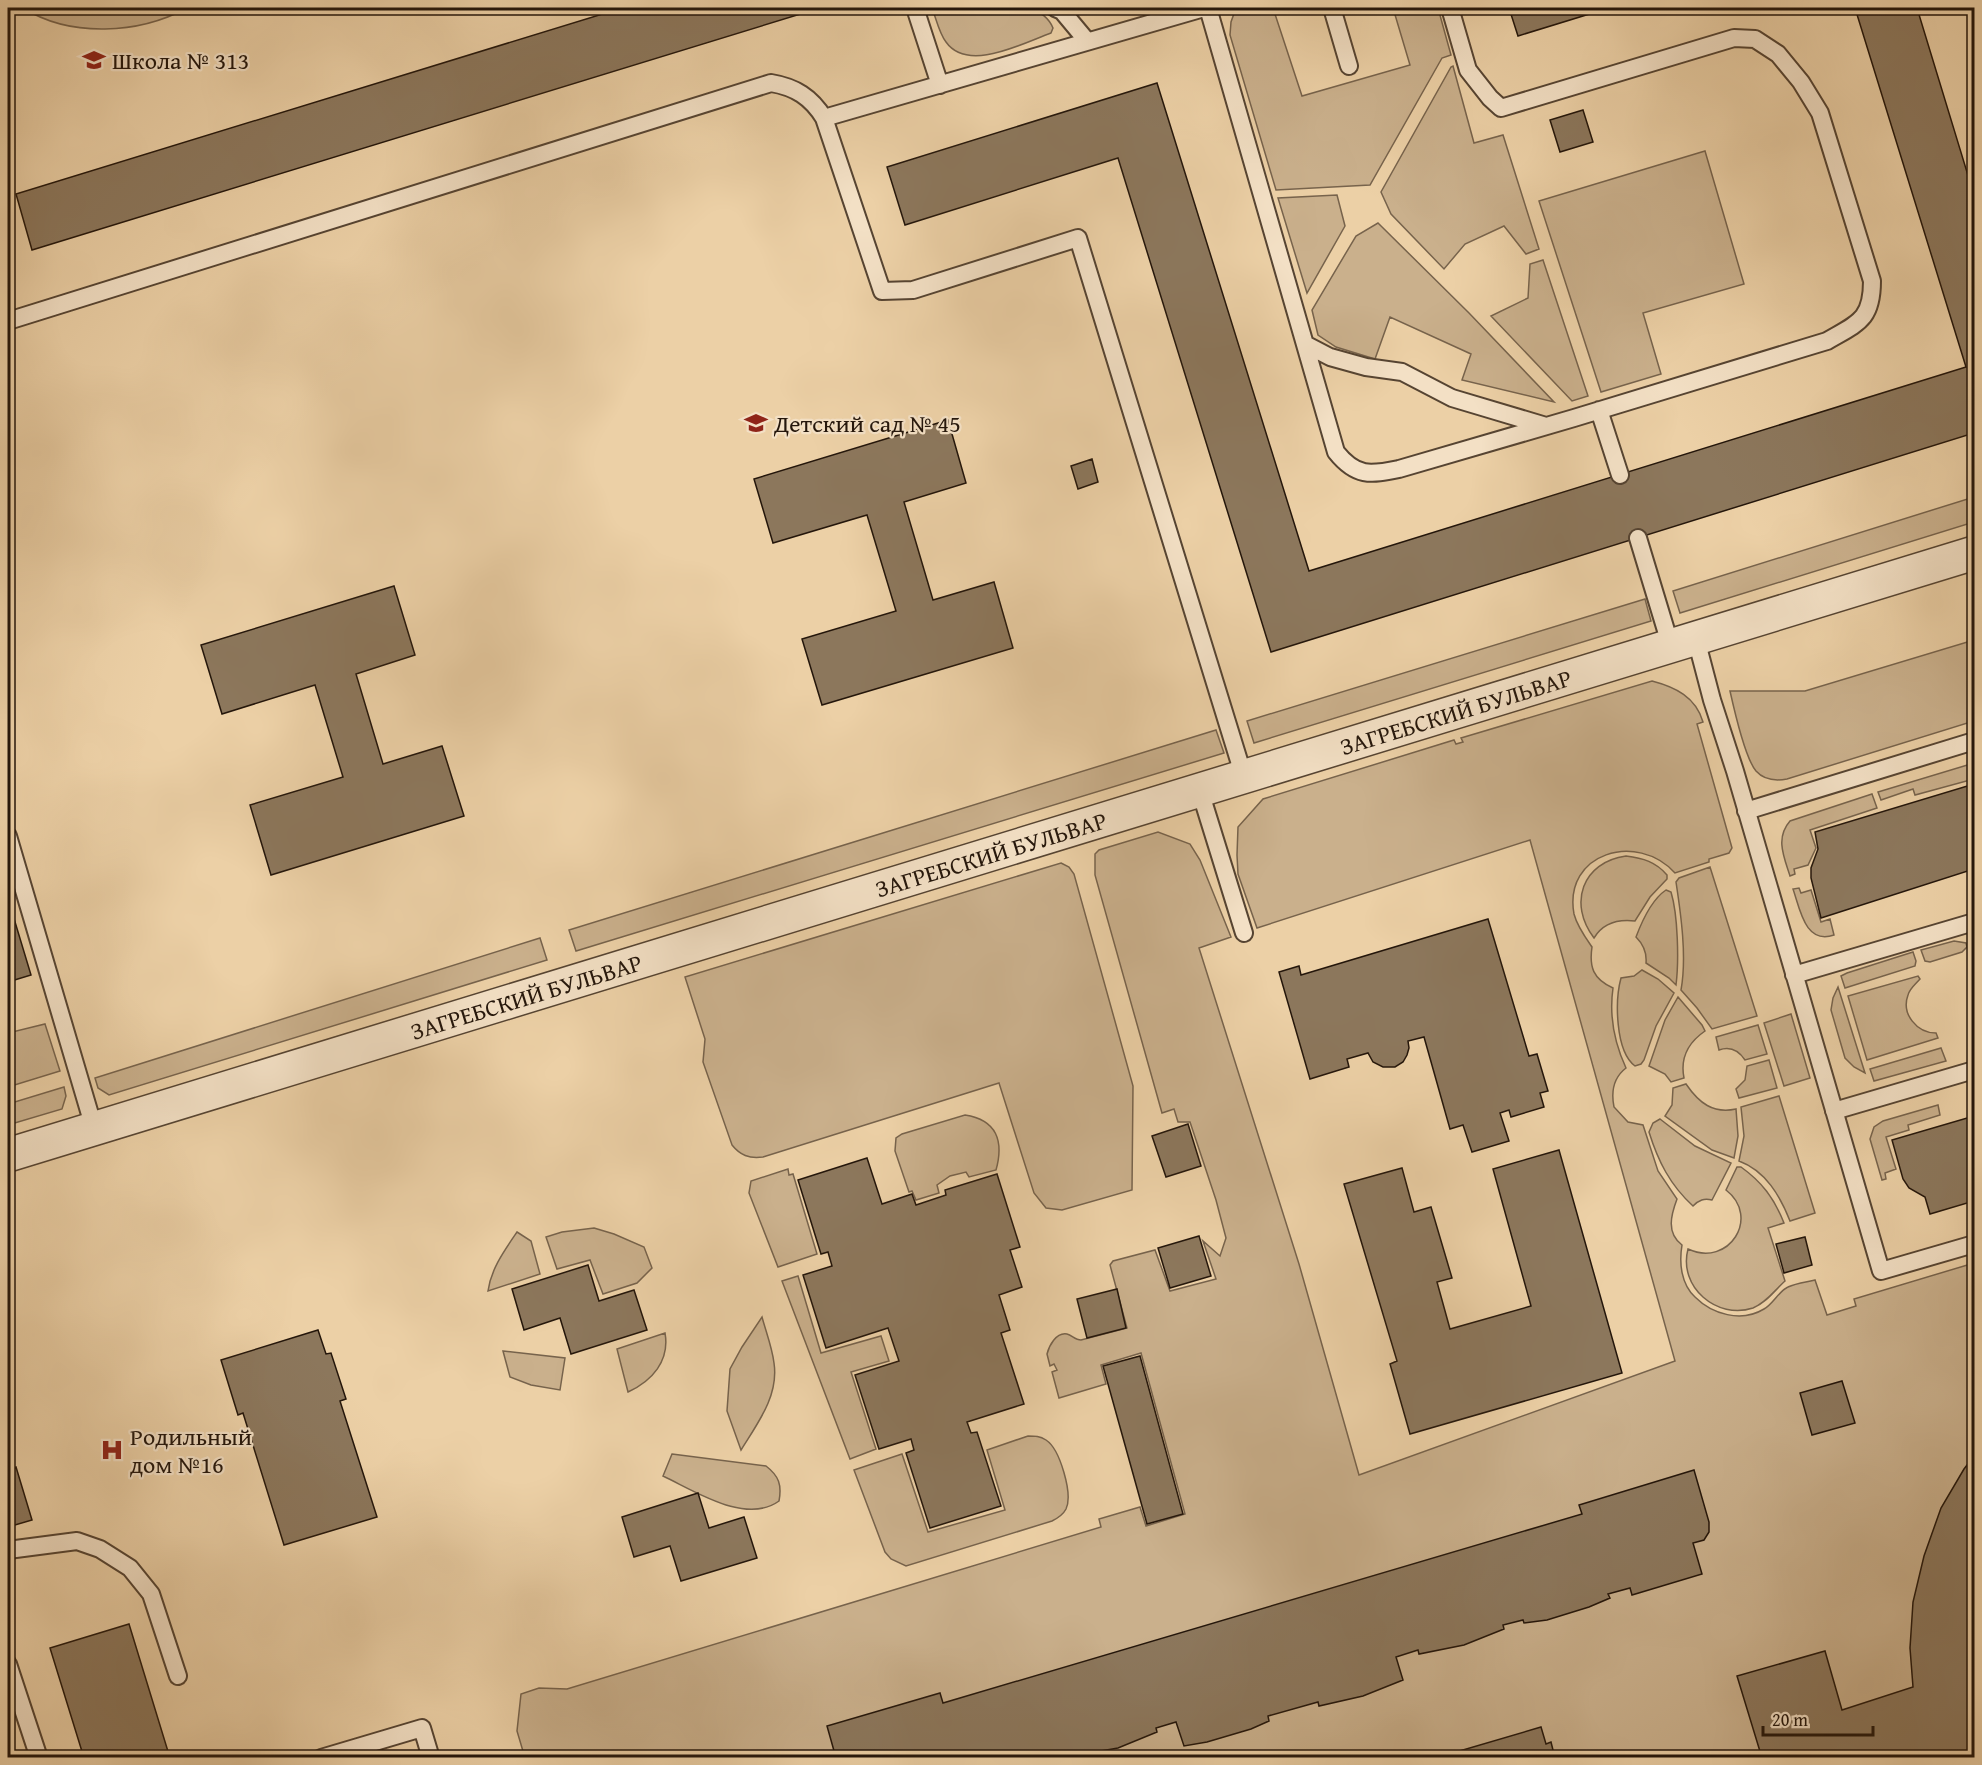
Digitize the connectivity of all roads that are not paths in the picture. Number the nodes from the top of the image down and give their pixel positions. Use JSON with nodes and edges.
{"nodes":[{"id":1,"x":915,"y":8,"type":"edge"},
{"id":2,"x":1055,"y":8,"type":"edge"},
{"id":3,"x":1206,"y":8,"type":"edge"},
{"id":4,"x":1332,"y":8,"type":"edge"},
{"id":5,"x":1450,"y":8,"type":"edge"},
{"id":6,"x":1087,"y":41,"type":"junction"},
{"id":7,"x":1349,"y":66,"type":"dead end"},
{"id":8,"x":940,"y":85,"type":"junction"},
{"id":9,"x":824,"y":118,"type":"junction"},
{"id":10,"x":8,"y":321,"type":"edge"},
{"id":11,"x":1305,"y":344,"type":"junction"},
{"id":12,"x":1599,"y":410,"type":"junction"},
{"id":13,"x":1547,"y":426,"type":"junction"},
{"id":14,"x":1620,"y":475,"type":"dead end"},
{"id":15,"x":1638,"y":538,"type":"dead end"},
{"id":16,"x":1974,"y":553,"type":"edge"},
{"id":17,"x":1684,"y":643,"type":"junction"},
{"id":18,"x":1974,"y":741,"type":"edge"},
{"id":19,"x":1244,"y":777,"type":"junction"},
{"id":20,"x":1200,"y":790,"type":"junction"},
{"id":21,"x":1746,"y":811,"type":"junction"},
{"id":22,"x":8,"y":836,"type":"edge"},
{"id":23,"x":1974,"y":922,"type":"edge"},
{"id":24,"x":1244,"y":933,"type":"dead end"},
{"id":25,"x":1794,"y":975,"type":"junction"},
{"id":26,"x":1974,"y":1070,"type":"edge"},
{"id":27,"x":1834,"y":1111,"type":"junction"},
{"id":28,"x":94,"y":1128,"type":"junction"},
{"id":29,"x":8,"y":1155,"type":"edge"},
{"id":30,"x":1974,"y":1244,"type":"edge"},
{"id":31,"x":8,"y":1550,"type":"edge"},
{"id":32,"x":8,"y":1664,"type":"edge"},
{"id":33,"x":178,"y":1676,"type":"dead end"},
{"id":34,"x":39,"y":1758,"type":"edge"},
{"id":35,"x":321,"y":1758,"type":"edge"},
{"id":36,"x":431,"y":1758,"type":"edge"}],
"edges":[{"from":1,"to":8,"type":"lane"},
{"from":2,"to":6,"type":"lane"},
{"from":3,"to":6,"type":"lane"},
{"from":3,"to":11,"type":"lane"},
{"from":4,"to":7,"type":"lane"},
{"from":5,"to":12,"type":"lane"},
{"from":6,"to":8,"type":"lane"},
{"from":8,"to":9,"type":"lane"},
{"from":9,"to":10,"type":"lane"},
{"from":9,"to":19,"type":"lane"},
{"from":11,"to":13,"type":"lane"},
{"from":11,"to":13,"type":"lane"},
{"from":12,"to":13,"type":"lane"},
{"from":12,"to":14,"type":"lane"},
{"from":15,"to":17,"type":"lane"},
{"from":16,"to":17,"type":"street","name":"ЗАГРЕБСКИЙ БУЛЬВАР"},
{"from":17,"to":19,"type":"street","name":"ЗАГРЕБСКИЙ БУЛЬВАР"},
{"from":17,"to":21,"type":"lane"},
{"from":18,"to":21,"type":"lane"},
{"from":19,"to":20,"type":"street","name":"ЗАГРЕБСКИЙ БУЛЬВАР"},
{"from":20,"to":24,"type":"lane"},
{"from":20,"to":28,"type":"street","name":"ЗАГРЕБСКИЙ БУЛЬВАР"},
{"from":21,"to":25,"type":"lane"},
{"from":22,"to":28,"type":"lane"},
{"from":23,"to":25,"type":"lane"},
{"from":25,"to":27,"type":"lane"},
{"from":26,"to":27,"type":"lane"},
{"from":27,"to":30,"type":"lane"},
{"from":28,"to":29,"type":"street","name":"ЗАГРЕБСКИЙ БУЛЬВАР"},
{"from":31,"to":33,"type":"lane"},
{"from":32,"to":34,"type":"lane"},
{"from":35,"to":36,"type":"lane"}]}
